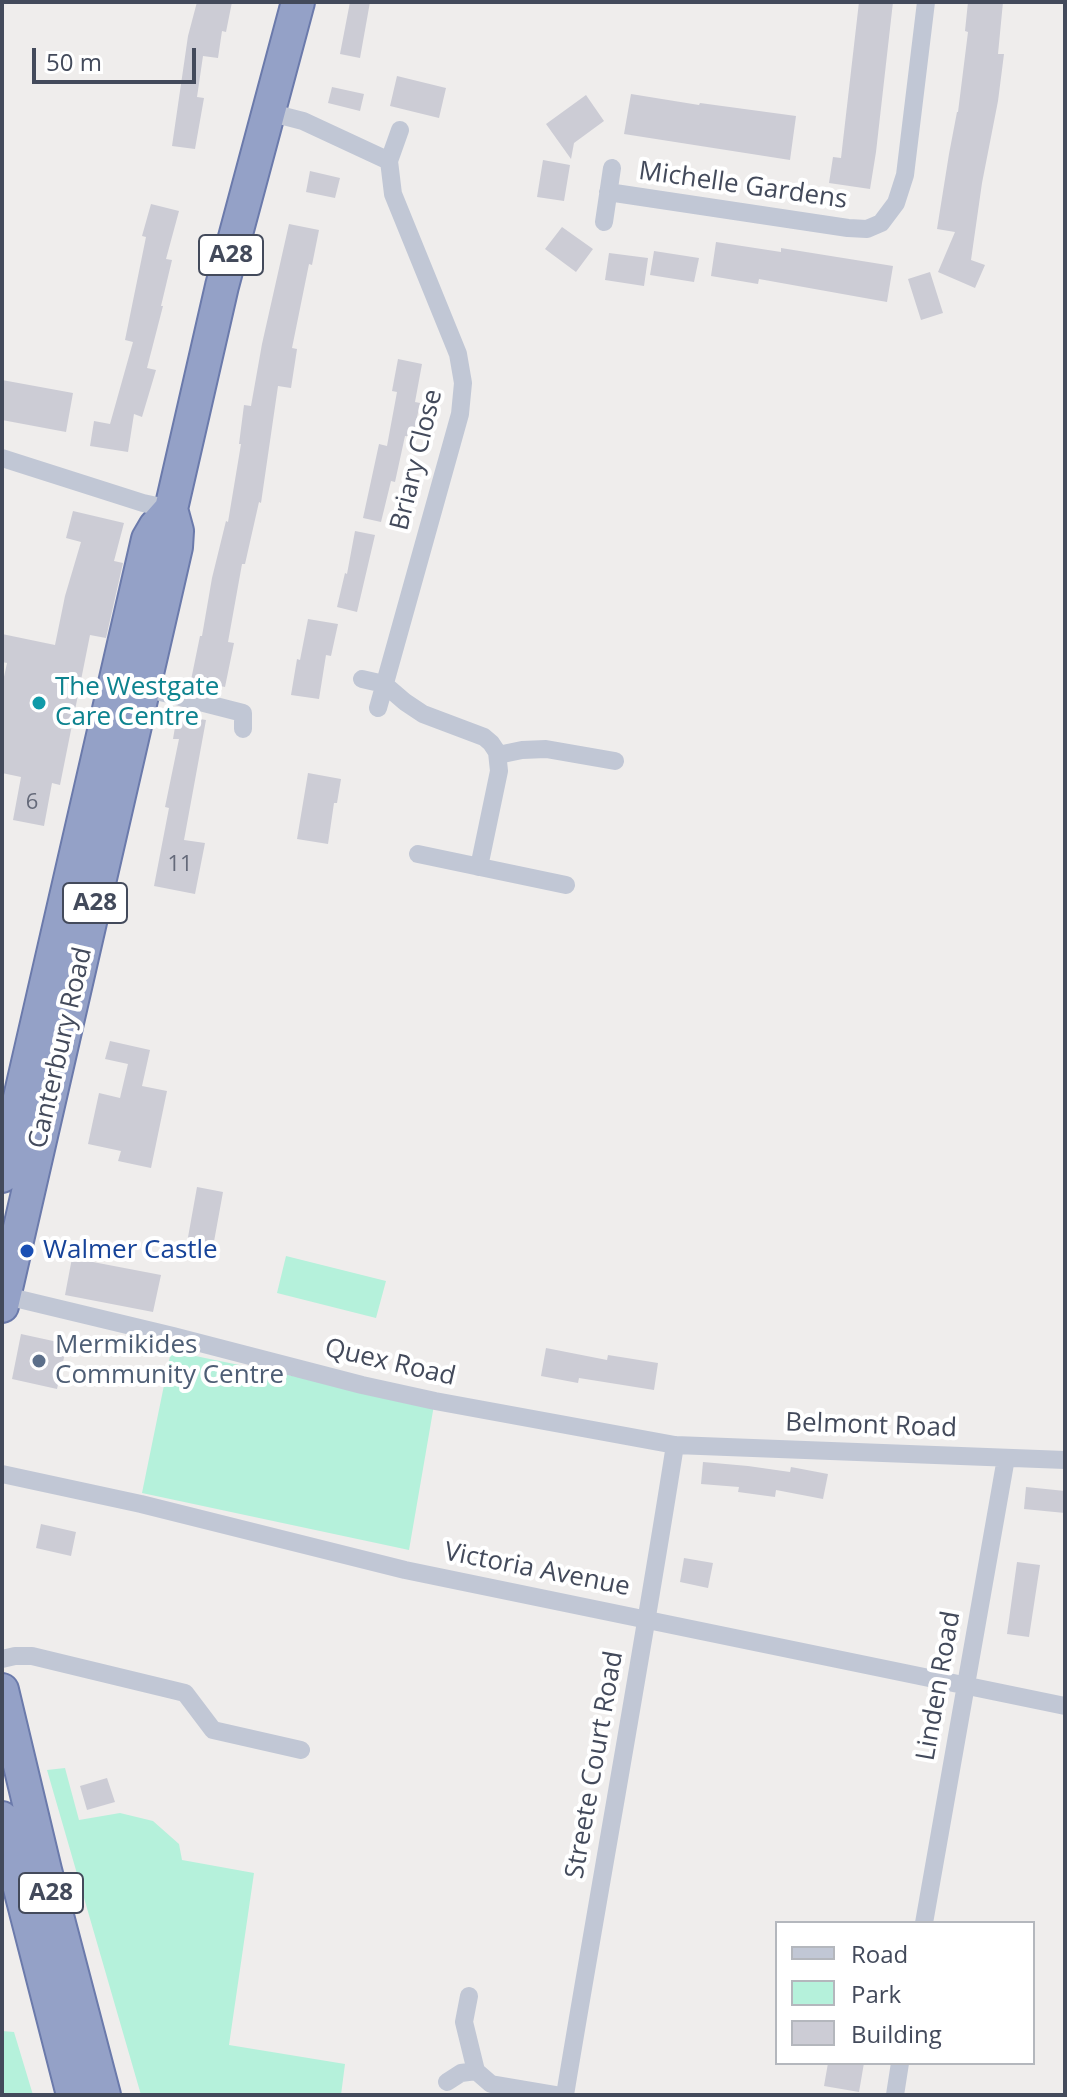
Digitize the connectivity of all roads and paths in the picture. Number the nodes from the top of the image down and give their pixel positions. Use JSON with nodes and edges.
{"nodes":[{"id":1,"x":298,"y":2,"type":"edge"},
{"id":2,"x":926,"y":2,"type":"edge"},
{"id":3,"x":268,"y":112,"type":"junction"},
{"id":4,"x":400,"y":130,"type":"dead end"},
{"id":5,"x":389,"y":161,"type":"junction"},
{"id":6,"x":612,"y":168,"type":"dead end"},
{"id":7,"x":608,"y":192,"type":"junction"},
{"id":8,"x":604,"y":222,"type":"dead end"},
{"id":9,"x":2,"y":458,"type":"edge"},
{"id":10,"x":171,"y":509,"type":"junction"},
{"id":11,"x":362,"y":679,"type":"dead end"},
{"id":12,"x":384,"y":684,"type":"junction"},
{"id":13,"x":145,"y":688,"type":"junction"},
{"id":14,"x":378,"y":708,"type":"dead end"},
{"id":15,"x":243,"y":729,"type":"dead end"},
{"id":16,"x":498,"y":755,"type":"junction"},
{"id":17,"x":615,"y":761,"type":"dead end"},
{"id":18,"x":418,"y":854,"type":"dead end"},
{"id":19,"x":479,"y":867,"type":"junction"},
{"id":20,"x":566,"y":885,"type":"dead end"},
{"id":21,"x":19,"y":1128,"type":"edge"},
{"id":22,"x":2,"y":1176,"type":"edge"},
{"id":23,"x":3,"y":1299,"type":"edge"},
{"id":24,"x":675,"y":1445,"type":"junction"},
{"id":25,"x":1006,"y":1458,"type":"junction"},
{"id":26,"x":1065,"y":1460,"type":"edge"},
{"id":27,"x":2,"y":1474,"type":"edge"},
{"id":28,"x":648,"y":1619,"type":"junction"},
{"id":29,"x":2,"y":1659,"type":"edge"},
{"id":30,"x":966,"y":1685,"type":"junction"},
{"id":31,"x":2,"y":1690,"type":"edge"},
{"id":32,"x":1065,"y":1706,"type":"edge"},
{"id":33,"x":301,"y":1750,"type":"dead end"},
{"id":34,"x":2,"y":1818,"type":"edge"},
{"id":35,"x":924,"y":1921,"type":"edge"},
{"id":36,"x":469,"y":1996,"type":"dead end"},
{"id":37,"x":900,"y":2065,"type":"edge"},
{"id":38,"x":476,"y":2071,"type":"junction"},
{"id":39,"x":447,"y":2082,"type":"dead end"},
{"id":40,"x":73,"y":2095,"type":"edge"},
{"id":41,"x":104,"y":2095,"type":"edge"},
{"id":42,"x":556,"y":2095,"type":"edge"},
{"id":43,"x":565,"y":2095,"type":"edge"},
{"id":44,"x":895,"y":2095,"type":"edge"}],
"edges":[{"from":1,"to":3,"type":"highway","name":"Canterbury Road","number":"A28"},
{"from":2,"to":7,"type":"street","name":"Michelle Gardens"},
{"from":3,"to":5,"type":"street"},
{"from":3,"to":10,"type":"highway","name":"Canterbury Road","number":"A28"},
{"from":4,"to":5,"type":"street","name":"Briary Close"},
{"from":5,"to":12,"type":"street","name":"Briary Close"},
{"from":6,"to":7,"type":"street","name":"Michelle Gardens"},
{"from":7,"to":8,"type":"street","name":"Michelle Gardens"},
{"from":9,"to":10,"type":"street"},
{"from":10,"to":13,"type":"highway","name":"Canterbury Road","number":"A28"},
{"from":10,"to":21,"type":"highway","name":"Canterbury Road","number":"A28"},
{"from":11,"to":12,"type":"street"},
{"from":12,"to":14,"type":"street","name":"Briary Close"},
{"from":12,"to":16,"type":"street"},
{"from":13,"to":15,"type":"street"},
{"from":13,"to":21,"type":"highway","name":"Canterbury Road","number":"A28"},
{"from":16,"to":17,"type":"street"},
{"from":16,"to":19,"type":"street"},
{"from":18,"to":19,"type":"street"},
{"from":19,"to":20,"type":"street"},
{"from":21,"to":22,"type":"highway","name":"Canterbury Road","number":"A28"},
{"from":21,"to":23,"type":"highway","name":"Canterbury Road","number":"A28"},
{"from":23,"to":24,"type":"street","name":"Quex Road"},
{"from":24,"to":25,"type":"street","name":"Belmont Road"},
{"from":24,"to":28,"type":"street","name":"Streete Court Road"},
{"from":25,"to":26,"type":"street","name":"Belmont Road"},
{"from":25,"to":30,"type":"street","name":"Linden Road"},
{"from":27,"to":28,"type":"street","name":"Victoria Avenue"},
{"from":28,"to":30,"type":"street","name":"Victoria Avenue"},
{"from":28,"to":43,"type":"street","name":"Streete Court Road"},
{"from":29,"to":33,"type":"street"},
{"from":30,"to":32,"type":"street","name":"Victoria Avenue"},
{"from":30,"to":35,"type":"street","name":"Linden Road"},
{"from":31,"to":41,"type":"highway","number":"A28"},
{"from":34,"to":40,"type":"highway","number":"A28"},
{"from":36,"to":38,"type":"street"},
{"from":37,"to":44,"type":"street"},
{"from":38,"to":39,"type":"street"},
{"from":38,"to":42,"type":"street"}]}
